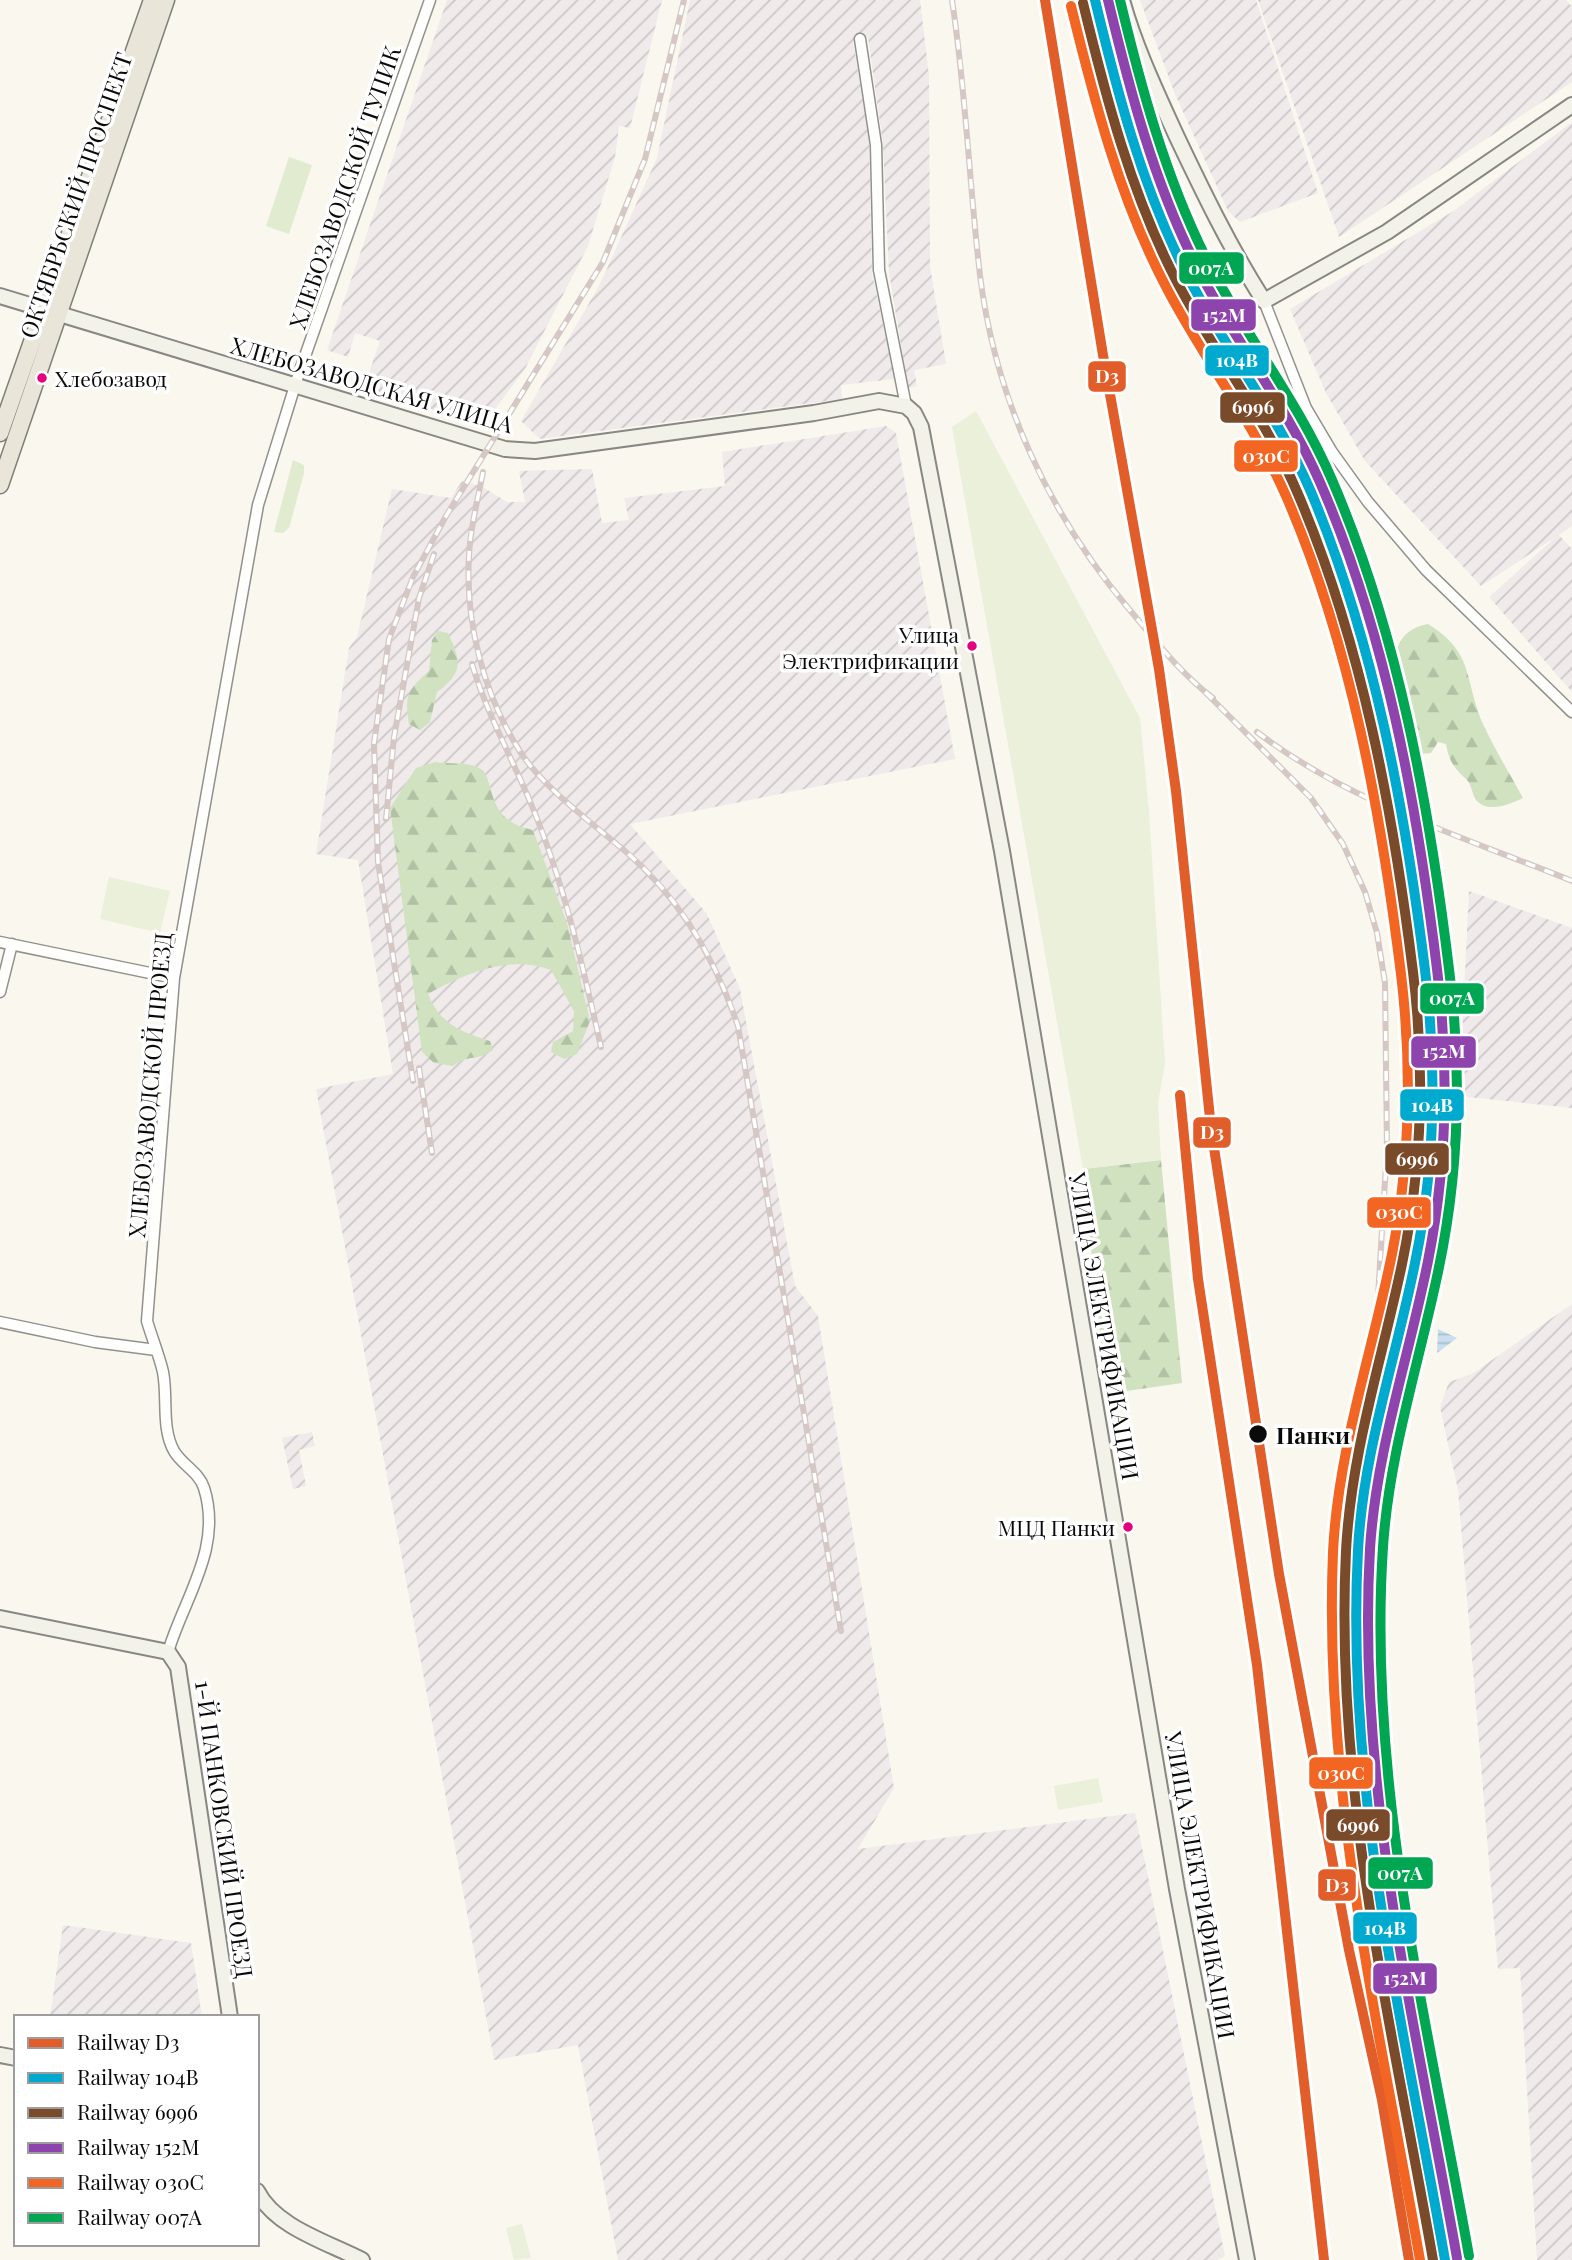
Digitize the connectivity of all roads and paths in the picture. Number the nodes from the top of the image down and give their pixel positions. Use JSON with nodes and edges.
{"nodes":[{"id":1,"x":152,"y":0,"type":"edge"},
{"id":2,"x":166,"y":0,"type":"edge"},
{"id":3,"x":430,"y":0,"type":"edge"},
{"id":4,"x":1122,"y":0,"type":"edge"},
{"id":5,"x":860,"y":39,"type":"dead end"},
{"id":6,"x":1572,"y":105,"type":"edge"},
{"id":7,"x":0,"y":296,"type":"edge"},
{"id":8,"x":1264,"y":301,"type":"junction"},
{"id":9,"x":50,"y":313,"type":"junction"},
{"id":10,"x":295,"y":387,"type":"junction"},
{"id":11,"x":906,"y":406,"type":"junction"},
{"id":12,"x":0,"y":433,"type":"edge"},
{"id":13,"x":0,"y":485,"type":"edge"},
{"id":14,"x":1572,"y":712,"type":"edge"},
{"id":15,"x":0,"y":942,"type":"edge"},
{"id":16,"x":12,"y":944,"type":"junction"},
{"id":17,"x":174,"y":978,"type":"junction"},
{"id":18,"x":0,"y":992,"type":"edge"},
{"id":19,"x":0,"y":1322,"type":"edge"},
{"id":20,"x":156,"y":1350,"type":"junction"},
{"id":21,"x":0,"y":1618,"type":"edge"},
{"id":22,"x":168,"y":1652,"type":"junction"},
{"id":23,"x":230,"y":2015,"type":"edge"},
{"id":24,"x":259,"y":2193,"type":"edge"},
{"id":25,"x":362,"y":2260,"type":"edge"},
{"id":26,"x":1247,"y":2260,"type":"edge"}],
"edges":[{"from":1,"to":9,"type":"main road","name":"ОКТЯБРЬСКИЙ ПРОСПЕКТ"},
{"from":2,"to":9,"type":"main road","name":"ОКТЯБРЬСКИЙ ПРОСПЕКТ"},
{"from":3,"to":10,"type":"street","name":"ХЛЕБОЗАВОДСКОЙ ТУПИК"},
{"from":4,"to":8,"type":"main road"},
{"from":5,"to":11,"type":"street"},
{"from":6,"to":8,"type":"main road"},
{"from":7,"to":9,"type":"main road","name":"ХЛЕБОЗАВОДСКАЯ УЛИЦА"},
{"from":8,"to":14,"type":"street"},
{"from":9,"to":10,"type":"main road","name":"ХЛЕБОЗАВОДСКАЯ УЛИЦА"},
{"from":9,"to":12,"type":"main road","name":"ОКТЯБРЬСКИЙ ПРОСПЕКТ"},
{"from":9,"to":13,"type":"main road","name":"ОКТЯБРЬСКИЙ ПРОСПЕКТ"},
{"from":10,"to":11,"type":"main road","name":"ХЛЕБОЗАВОДСКАЯ УЛИЦА"},
{"from":10,"to":17,"type":"street","name":"ХЛЕБОЗАВОДСКОЙ ПРОЕЗД"},
{"from":11,"to":26,"type":"main road","name":"УЛИЦА ЭЛЕКТРИФИКАЦИИ"},
{"from":15,"to":16,"type":"street"},
{"from":16,"to":17,"type":"street"},
{"from":16,"to":18,"type":"street"},
{"from":17,"to":20,"type":"street","name":"ХЛЕБОЗАВОДСКОЙ ПРОЕЗД"},
{"from":19,"to":20,"type":"street"},
{"from":20,"to":22,"type":"street","name":"ХЛЕБОЗАВОДСКОЙ ПРОЕЗД"},
{"from":21,"to":22,"type":"main road"},
{"from":22,"to":23,"type":"main road","name":"1-Й ПАНКОВСКИЙ ПРОЕЗД"},
{"from":24,"to":25,"type":"main road"}]}
